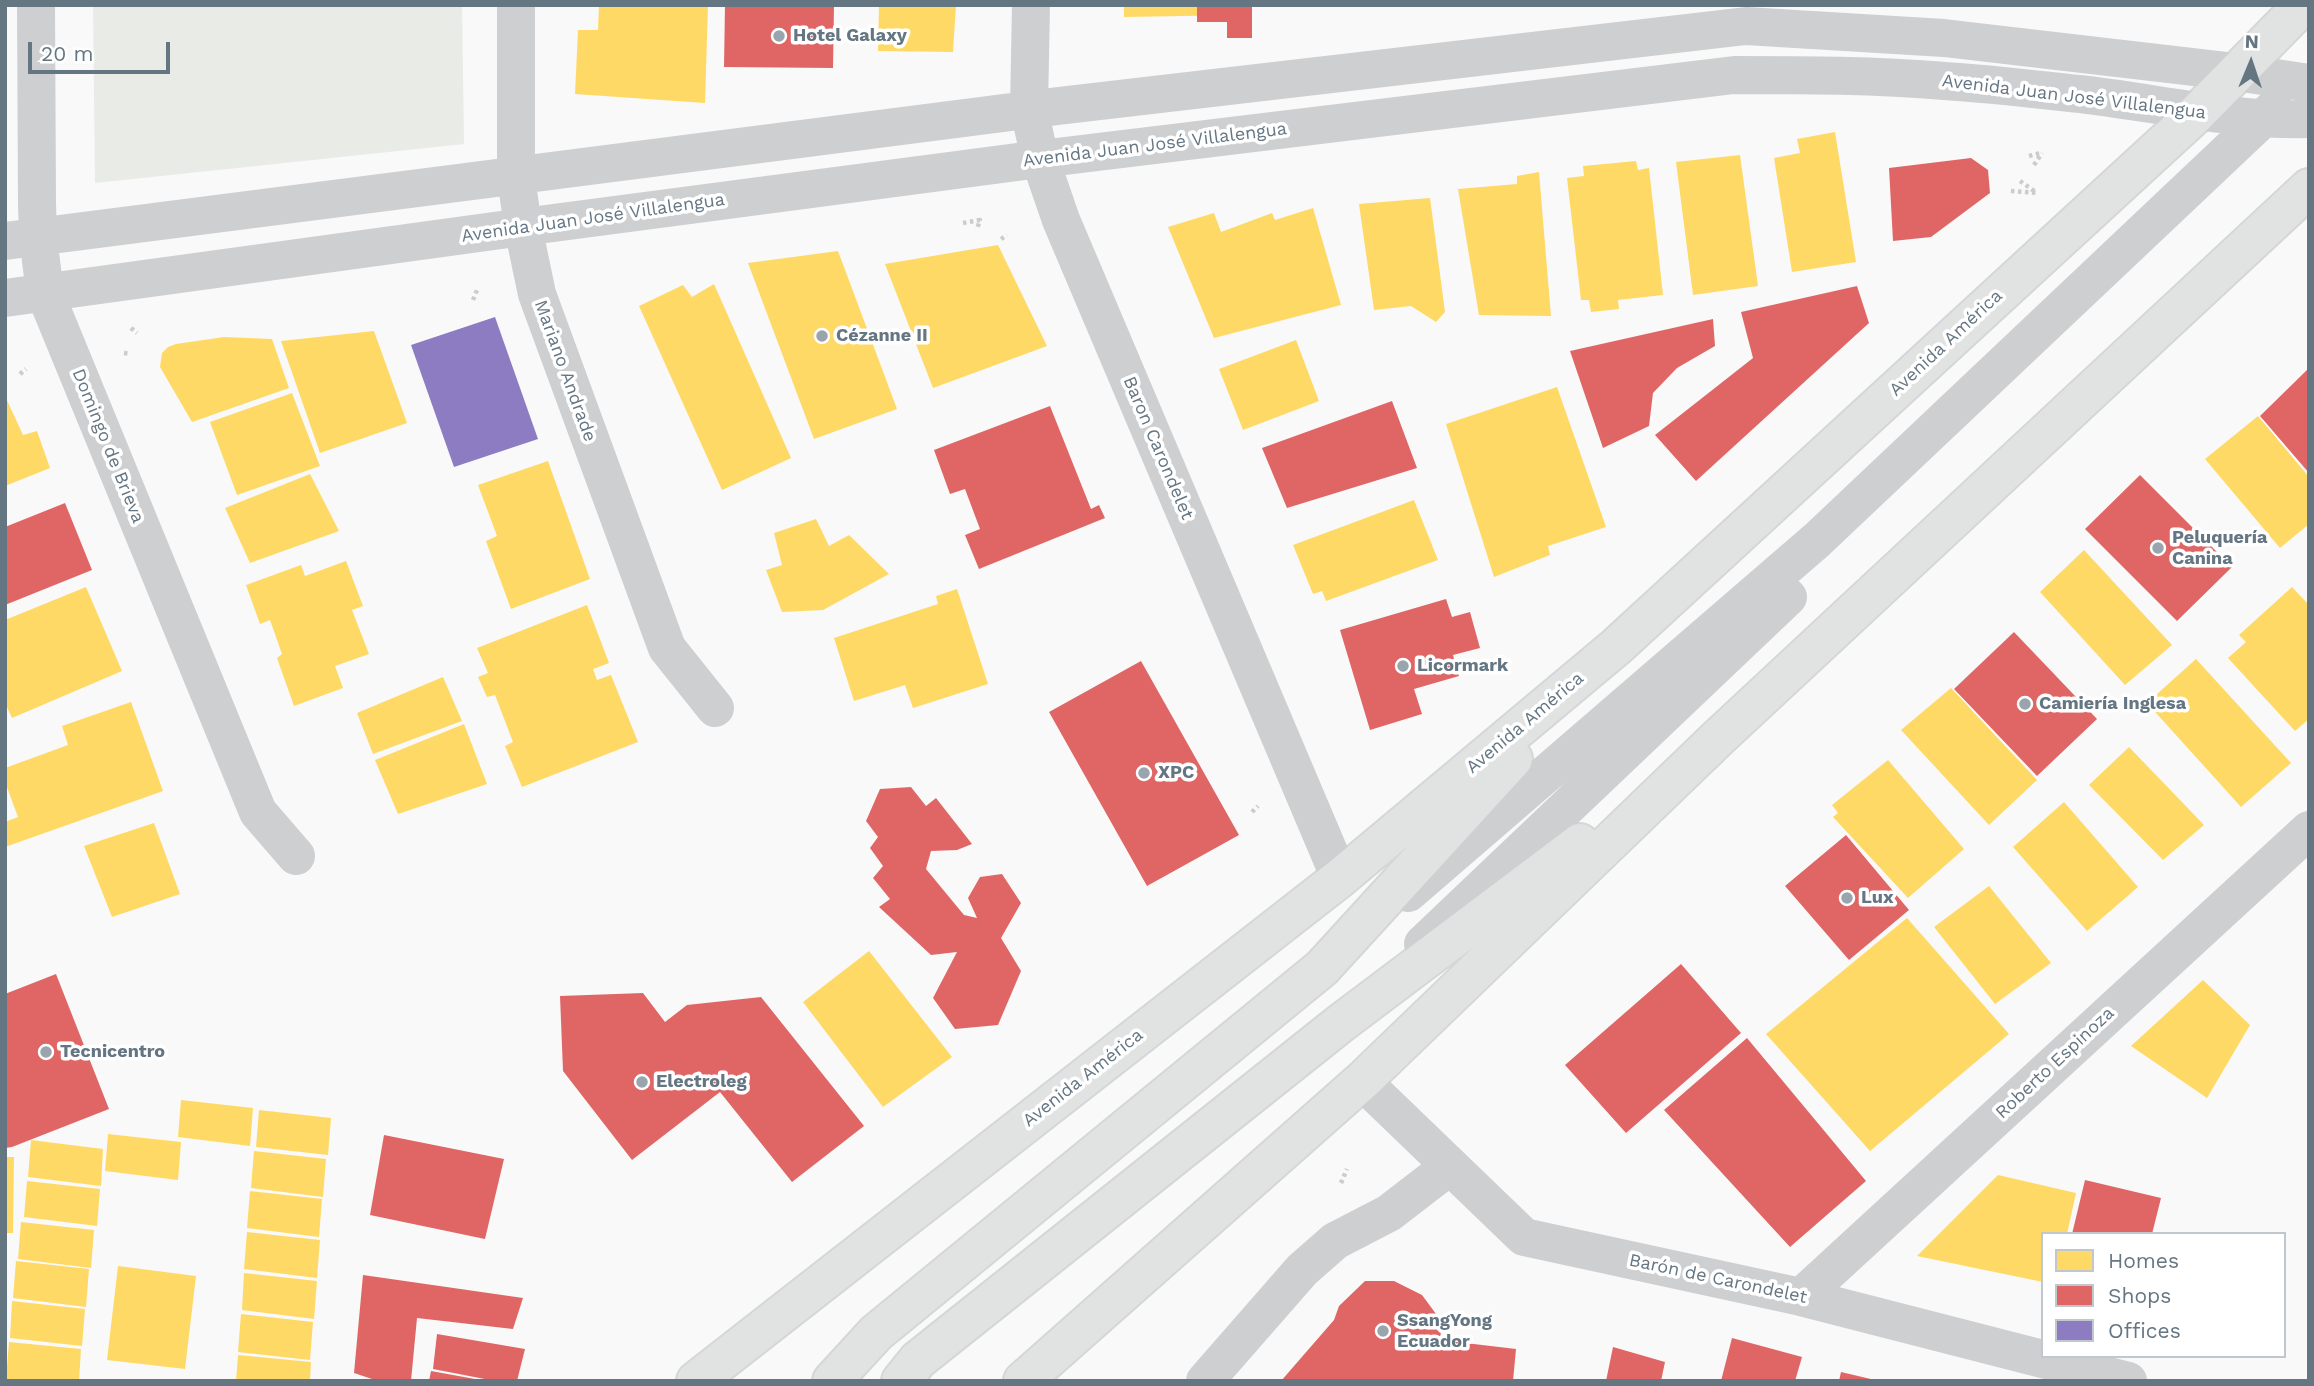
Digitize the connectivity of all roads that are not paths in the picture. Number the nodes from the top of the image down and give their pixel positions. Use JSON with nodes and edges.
{"nodes":[{"id":1,"x":36,"y":5,"type":"edge"},
{"id":2,"x":516,"y":5,"type":"edge"},
{"id":3,"x":1031,"y":5,"type":"edge"},
{"id":4,"x":2303,"y":5,"type":"edge"},
{"id":5,"x":1749,"y":16,"type":"edge"},
{"id":6,"x":2235,"y":72,"type":"junction"},
{"id":7,"x":1734,"y":75,"type":"junction"},
{"id":8,"x":2307,"y":99,"type":"edge"},
{"id":9,"x":1030,"y":109,"type":"junction"},
{"id":10,"x":2197,"y":113,"type":"junction"},
{"id":11,"x":2263,"y":118,"type":"junction"},
{"id":12,"x":1040,"y":159,"type":"junction"},
{"id":13,"x":516,"y":177,"type":"junction"},
{"id":14,"x":2309,"y":188,"type":"edge"},
{"id":15,"x":523,"y":227,"type":"junction"},
{"id":16,"x":22,"y":239,"type":"edge"},
{"id":17,"x":45,"y":293,"type":"junction"},
{"id":18,"x":5,"y":298,"type":"edge"},
{"id":19,"x":1616,"y":647,"type":"junction"},
{"id":20,"x":715,"y":708,"type":"dead end"},
{"id":21,"x":1718,"y":738,"type":"junction"},
{"id":22,"x":2309,"y":830,"type":"edge"},
{"id":23,"x":296,"y":856,"type":"dead end"},
{"id":24,"x":1340,"y":878,"type":"junction"},
{"id":25,"x":1322,"y":968,"type":"junction"},
{"id":26,"x":1341,"y":1023,"type":"junction"},
{"id":27,"x":1362,"y":1080,"type":"junction"},
{"id":28,"x":1450,"y":1166,"type":"junction"},
{"id":29,"x":1801,"y":1297,"type":"junction"},
{"id":30,"x":696,"y":1381,"type":"edge"},
{"id":31,"x":832,"y":1381,"type":"edge"},
{"id":32,"x":901,"y":1381,"type":"edge"},
{"id":33,"x":1023,"y":1381,"type":"edge"},
{"id":34,"x":1205,"y":1381,"type":"edge"},
{"id":35,"x":2129,"y":1381,"type":"edge"}],
"edges":[{"from":1,"to":16,"type":"street","name":"Domingo de Brieva"},
{"from":2,"to":13,"type":"street","name":"Mariano Andrade"},
{"from":3,"to":9,"type":"street","name":"Baron Carondelet"},
{"from":4,"to":6,"type":"main road","name":"Avenida América"},
{"from":5,"to":6,"type":"street"},
{"from":5,"to":7,"type":"street"},
{"from":5,"to":9,"type":"street"},
{"from":6,"to":8,"type":"street"},
{"from":6,"to":10,"type":"main road","name":"Avenida América"},
{"from":7,"to":10,"type":"street","name":"Avenida Juan José Villalengua"},
{"from":7,"to":12,"type":"street","name":"Avenida Juan José Villalengua"},
{"from":8,"to":11,"type":"street","name":"Avenida Juan José Villalengua"},
{"from":8,"to":26,"type":"street"},
{"from":9,"to":12,"type":"street","name":"Baron Carondelet"},
{"from":9,"to":13,"type":"street"},
{"from":10,"to":11,"type":"street","name":"Avenida Juan José Villalengua"},
{"from":10,"to":19,"type":"main road","name":"Avenida América"},
{"from":11,"to":25,"type":"street"},
{"from":12,"to":15,"type":"street","name":"Avenida Juan José Villalengua"},
{"from":12,"to":24,"type":"street","name":"Baron Carondelet"},
{"from":13,"to":15,"type":"street","name":"Mariano Andrade"},
{"from":13,"to":16,"type":"street"},
{"from":14,"to":21,"type":"main road"},
{"from":15,"to":17,"type":"street","name":"Avenida Juan José Villalengua"},
{"from":15,"to":20,"type":"street","name":"Mariano Andrade"},
{"from":16,"to":17,"type":"street","name":"Domingo de Brieva"},
{"from":17,"to":18,"type":"street","name":"Avenida Juan José Villalengua"},
{"from":17,"to":23,"type":"street","name":"Domingo de Brieva"},
{"from":19,"to":24,"type":"main road","name":"Avenida América"},
{"from":19,"to":25,"type":"main road"},
{"from":21,"to":26,"type":"main road"},
{"from":21,"to":27,"type":"main road"},
{"from":22,"to":29,"type":"street","name":"Roberto Espinoza"},
{"from":24,"to":30,"type":"main road","name":"Avenida América"},
{"from":25,"to":31,"type":"main road"},
{"from":26,"to":32,"type":"main road"},
{"from":27,"to":28,"type":"street","name":"Barón de Carondelet"},
{"from":27,"to":33,"type":"main road"},
{"from":28,"to":29,"type":"street","name":"Barón de Carondelet"},
{"from":28,"to":34,"type":"street"},
{"from":29,"to":35,"type":"street","name":"Barón de Carondelet"}]}
